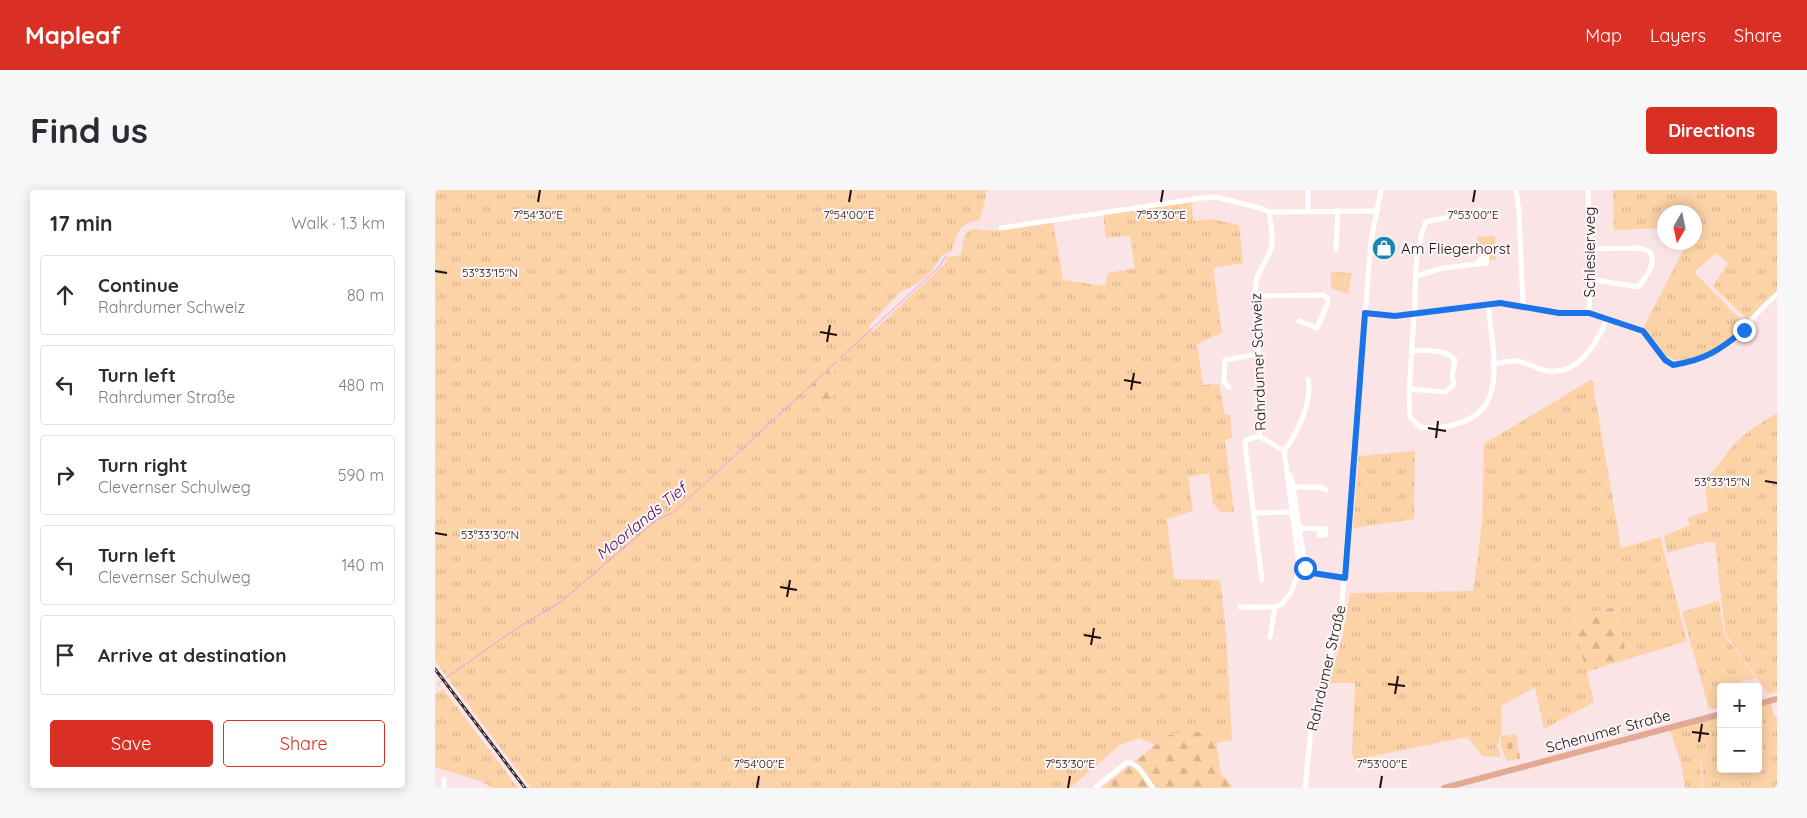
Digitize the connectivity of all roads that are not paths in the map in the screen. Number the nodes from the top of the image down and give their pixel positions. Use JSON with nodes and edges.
{"nodes":[{"id":1,"x":1308,"y":190,"type":"edge"},
{"id":2,"x":1381,"y":190,"type":"edge"},
{"id":3,"x":1516,"y":190,"type":"edge"},
{"id":4,"x":1588,"y":190,"type":"edge"},
{"id":5,"x":1338,"y":210,"type":"junction"},
{"id":6,"x":1480,"y":210,"type":"dead end"},
{"id":7,"x":1308,"y":211,"type":"junction"},
{"id":8,"x":1377,"y":211,"type":"junction"},
{"id":9,"x":1269,"y":212,"type":"junction"},
{"id":10,"x":1001,"y":228,"type":"dead end"},
{"id":11,"x":1336,"y":249,"type":"dead end"},
{"id":12,"x":1590,"y":249,"type":"junction"},
{"id":13,"x":1476,"y":264,"type":"dead end"},
{"id":14,"x":1416,"y":276,"type":"junction"},
{"id":15,"x":1591,"y":280,"type":"junction"},
{"id":16,"x":1777,"y":294,"type":"edge"},
{"id":17,"x":1255,"y":296,"type":"junction"},
{"id":18,"x":1488,"y":304,"type":"junction"},
{"id":19,"x":1523,"y":306,"type":"junction"},
{"id":20,"x":1365,"y":313,"type":"junction"},
{"id":21,"x":1589,"y":313,"type":"junction"},
{"id":22,"x":1414,"y":315,"type":"junction"},
{"id":23,"x":1607,"y":318,"type":"junction"},
{"id":24,"x":1299,"y":321,"type":"dead end"},
{"id":25,"x":1413,"y":351,"type":"junction"},
{"id":26,"x":1258,"y":354,"type":"junction"},
{"id":27,"x":1493,"y":364,"type":"junction"},
{"id":28,"x":1308,"y":379,"type":"dead end"},
{"id":29,"x":1229,"y":387,"type":"dead end"},
{"id":30,"x":1409,"y":389,"type":"junction"},
{"id":31,"x":1259,"y":436,"type":"junction"},
{"id":32,"x":1284,"y":451,"type":"junction"},
{"id":33,"x":1287,"y":473,"type":"junction"},
{"id":34,"x":1293,"y":487,"type":"junction"},
{"id":35,"x":1326,"y":490,"type":"dead end"},
{"id":36,"x":1292,"y":512,"type":"junction"},
{"id":37,"x":1255,"y":513,"type":"junction"},
{"id":38,"x":1299,"y":528,"type":"junction"},
{"id":39,"x":1320,"y":529,"type":"dead end"},
{"id":40,"x":1300,"y":571,"type":"junction"},
{"id":41,"x":1306,"y":572,"type":"junction"},
{"id":42,"x":1345,"y":578,"type":"junction"},
{"id":43,"x":1262,"y":580,"type":"dead end"},
{"id":44,"x":1240,"y":607,"type":"dead end"},
{"id":45,"x":1275,"y":607,"type":"junction"},
{"id":46,"x":1270,"y":637,"type":"dead end"},
{"id":47,"x":1777,"y":699,"type":"edge"},
{"id":48,"x":1762,"y":703,"type":"edge"},
{"id":49,"x":1717,"y":715,"type":"edge"},
{"id":50,"x":444,"y":779,"type":"dead end"},
{"id":51,"x":1096,"y":787,"type":"dead end"},
{"id":52,"x":444,"y":788,"type":"edge"},
{"id":53,"x":1153,"y":788,"type":"edge"},
{"id":54,"x":1305,"y":788,"type":"edge"},
{"id":55,"x":1444,"y":788,"type":"edge"}],
"edges":[{"from":1,"to":7,"type":"street"},
{"from":2,"to":8,"type":"street","name":"Rahrdumer Straße"},
{"from":3,"to":19,"type":"street"},
{"from":4,"to":12,"type":"street","name":"Schlesierweg"},
{"from":5,"to":7,"type":"street"},
{"from":5,"to":8,"type":"street"},
{"from":5,"to":11,"type":"street"},
{"from":6,"to":14,"type":"street"},
{"from":7,"to":9,"type":"street"},
{"from":8,"to":20,"type":"street","name":"Rahrdumer Straße"},
{"from":9,"to":10,"type":"street"},
{"from":9,"to":17,"type":"street","name":"Rahrdumer Schweiz"},
{"from":12,"to":15,"type":"street","name":"Schlesierweg"},
{"from":12,"to":15,"type":"street"},
{"from":13,"to":14,"type":"street"},
{"from":14,"to":22,"type":"street"},
{"from":15,"to":21,"type":"street","name":"Schlesierweg"},
{"from":16,"to":23,"type":"street"},
{"from":17,"to":24,"type":"street"},
{"from":17,"to":26,"type":"street","name":"Rahrdumer Schweiz"},
{"from":18,"to":19,"type":"street"},
{"from":18,"to":22,"type":"street"},
{"from":18,"to":27,"type":"street"},
{"from":19,"to":21,"type":"street"},
{"from":20,"to":22,"type":"street"},
{"from":20,"to":42,"type":"street","name":"Rahrdumer Straße"},
{"from":21,"to":23,"type":"street"},
{"from":22,"to":25,"type":"street"},
{"from":23,"to":27,"type":"street"},
{"from":25,"to":30,"type":"street"},
{"from":25,"to":30,"type":"street"},
{"from":26,"to":29,"type":"street"},
{"from":26,"to":31,"type":"street","name":"Rahrdumer Schweiz"},
{"from":27,"to":30,"type":"street"},
{"from":28,"to":32,"type":"street"},
{"from":31,"to":32,"type":"street","name":"Rahrdumer Schweiz"},
{"from":31,"to":37,"type":"street"},
{"from":32,"to":33,"type":"street"},
{"from":33,"to":34,"type":"street"},
{"from":33,"to":36,"type":"street"},
{"from":34,"to":35,"type":"street"},
{"from":34,"to":38,"type":"street"},
{"from":36,"to":37,"type":"street"},
{"from":36,"to":40,"type":"street"},
{"from":37,"to":43,"type":"street"},
{"from":38,"to":39,"type":"street"},
{"from":38,"to":41,"type":"street"},
{"from":40,"to":41,"type":"street"},
{"from":40,"to":45,"type":"street"},
{"from":41,"to":42,"type":"street"},
{"from":42,"to":54,"type":"street","name":"Rahrdumer Straße"},
{"from":44,"to":45,"type":"street"},
{"from":45,"to":46,"type":"street"},
{"from":47,"to":48,"type":"main road"},
{"from":49,"to":55,"type":"main road","name":"Schenumer Straße"},
{"from":50,"to":52,"type":"street"},
{"from":51,"to":53,"type":"street"}]}
